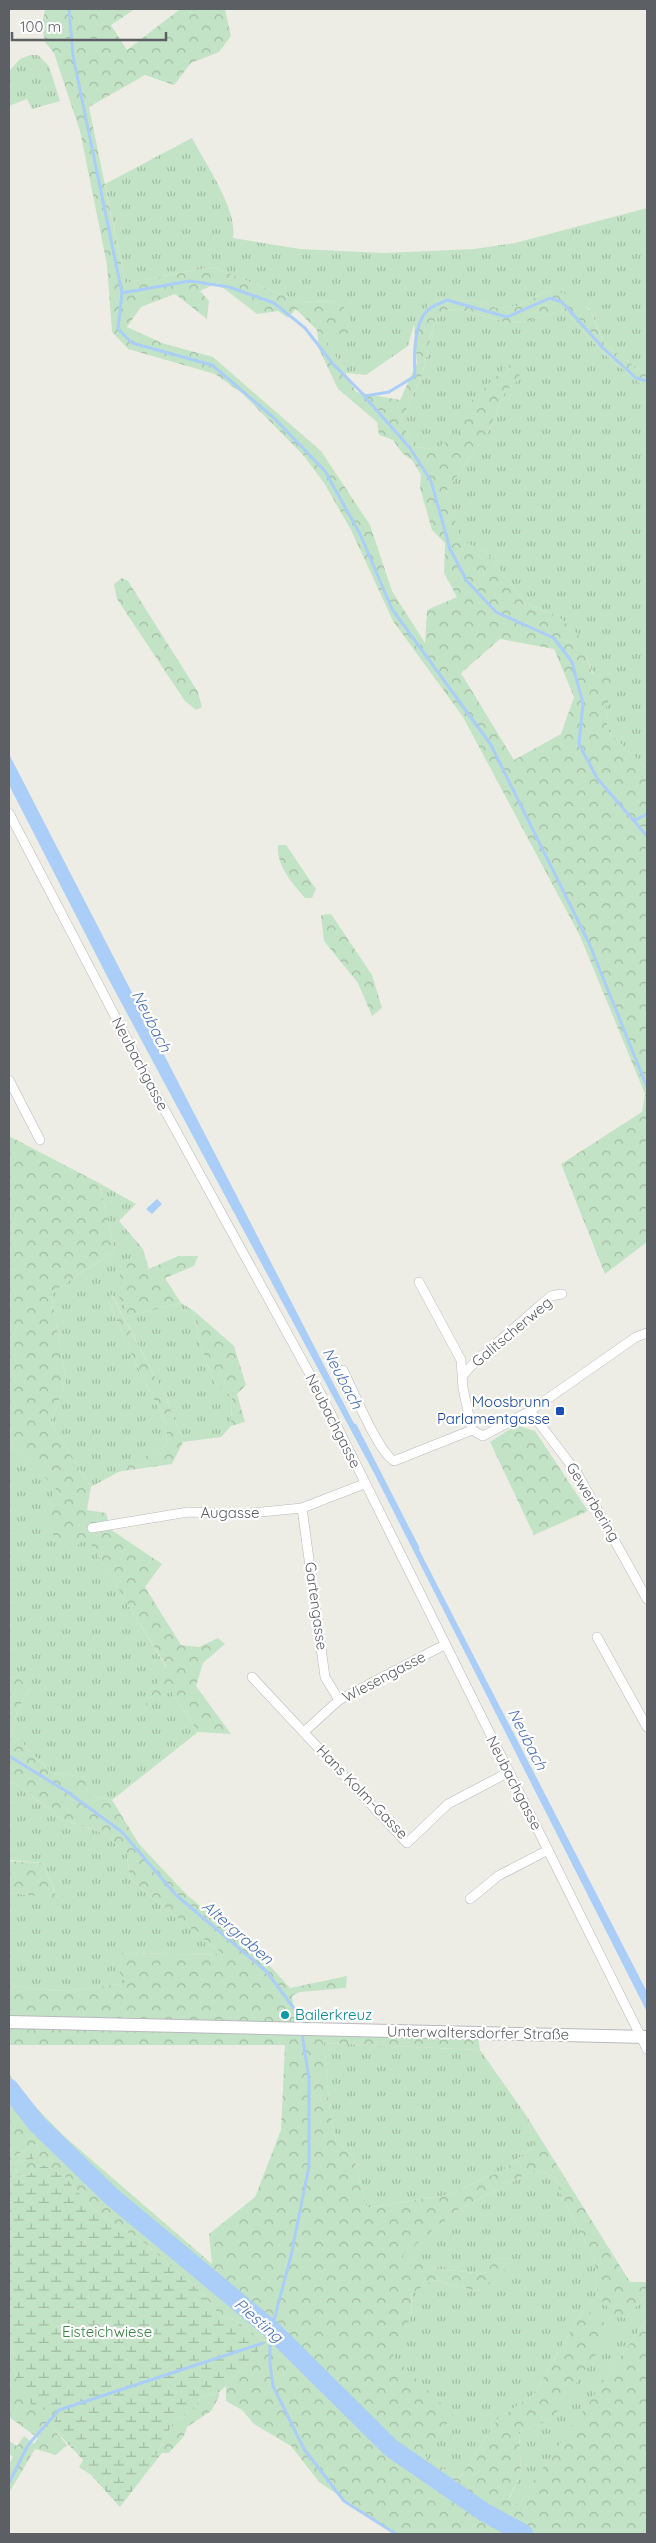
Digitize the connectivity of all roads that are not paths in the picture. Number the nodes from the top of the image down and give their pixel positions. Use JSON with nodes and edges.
{"nodes":[{"id":1,"x":9,"y":813,"type":"edge"},
{"id":2,"x":9,"y":1080,"type":"edge"},
{"id":3,"x":40,"y":1140,"type":"dead end"},
{"id":4,"x":419,"y":1282,"type":"dead end"},
{"id":5,"x":562,"y":1294,"type":"dead end"},
{"id":6,"x":647,"y":1333,"type":"edge"},
{"id":7,"x":343,"y":1370,"type":"dead end"},
{"id":8,"x":464,"y":1374,"type":"junction"},
{"id":9,"x":530,"y":1411,"type":"junction"},
{"id":10,"x":472,"y":1430,"type":"junction"},
{"id":11,"x":364,"y":1484,"type":"junction"},
{"id":12,"x":302,"y":1508,"type":"junction"},
{"id":13,"x":92,"y":1528,"type":"dead end"},
{"id":14,"x":647,"y":1599,"type":"edge"},
{"id":15,"x":597,"y":1637,"type":"dead end"},
{"id":16,"x":444,"y":1645,"type":"junction"},
{"id":17,"x":252,"y":1677,"type":"dead end"},
{"id":18,"x":339,"y":1700,"type":"junction"},
{"id":19,"x":647,"y":1727,"type":"edge"},
{"id":20,"x":304,"y":1732,"type":"junction"},
{"id":21,"x":509,"y":1772,"type":"junction"},
{"id":22,"x":548,"y":1850,"type":"junction"},
{"id":23,"x":470,"y":1899,"type":"dead end"},
{"id":24,"x":9,"y":2022,"type":"edge"},
{"id":25,"x":644,"y":2037,"type":"edge"},
{"id":26,"x":647,"y":2049,"type":"edge"}],
"edges":[{"from":1,"to":11,"type":"street","name":"Neubachgasse"},
{"from":2,"to":3,"type":"street"},
{"from":4,"to":8,"type":"street"},
{"from":5,"to":8,"type":"street","name":"Galitscherweg"},
{"from":6,"to":9,"type":"street"},
{"from":7,"to":10,"type":"street"},
{"from":8,"to":10,"type":"street"},
{"from":9,"to":10,"type":"street"},
{"from":9,"to":14,"type":"street","name":"Gewerbering"},
{"from":11,"to":12,"type":"street","name":"Augasse"},
{"from":11,"to":16,"type":"street","name":"Neubachgasse"},
{"from":12,"to":13,"type":"street","name":"Augasse"},
{"from":12,"to":18,"type":"street","name":"Gartengasse"},
{"from":15,"to":19,"type":"street"},
{"from":16,"to":18,"type":"street","name":"Wiesengasse"},
{"from":16,"to":21,"type":"street","name":"Neubachgasse"},
{"from":17,"to":20,"type":"street","name":"Hans Kolm-Gasse"},
{"from":18,"to":20,"type":"street","name":"Wiesengasse"},
{"from":20,"to":21,"type":"street","name":"Hans Kolm-Gasse"},
{"from":21,"to":22,"type":"street","name":"Neubachgasse"},
{"from":22,"to":23,"type":"street"},
{"from":22,"to":25,"type":"street","name":"Neubachgasse"},
{"from":24,"to":25,"type":"main road","name":"Unterwaltersdorfer Straße"},
{"from":25,"to":26,"type":"street","name":"Neubachgasse"}]}
